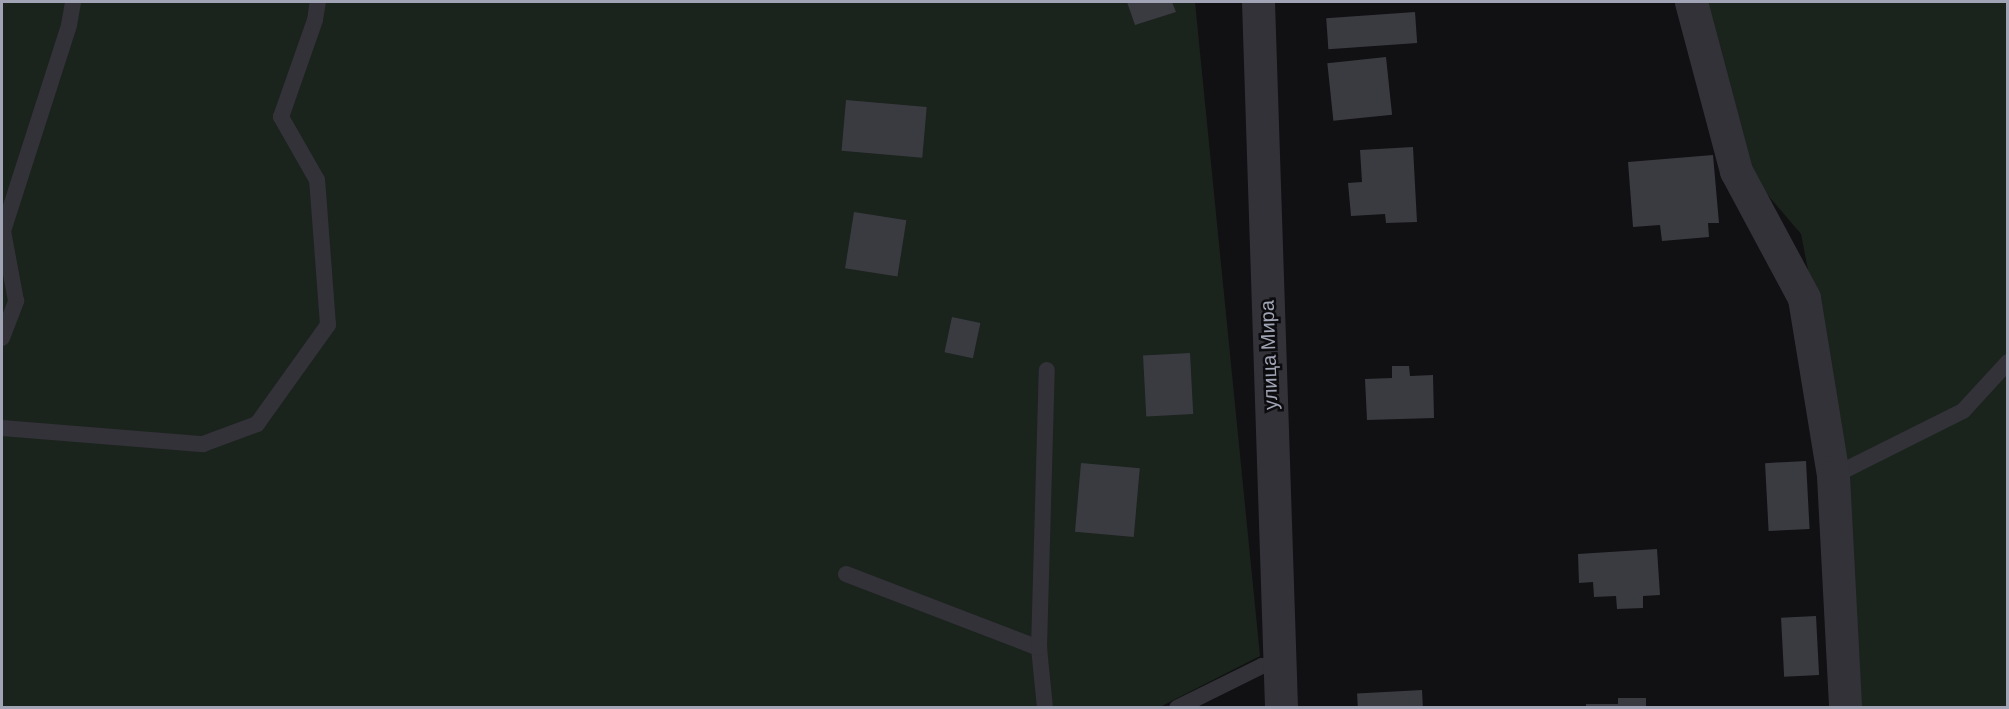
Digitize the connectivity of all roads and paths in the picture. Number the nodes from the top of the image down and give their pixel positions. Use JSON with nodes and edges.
{"nodes":[{"id":1,"x":72,"y":2,"type":"edge"},
{"id":2,"x":318,"y":2,"type":"edge"},
{"id":3,"x":1258,"y":2,"type":"edge"},
{"id":4,"x":1691,"y":2,"type":"edge"},
{"id":5,"x":2,"y":338,"type":"edge"},
{"id":6,"x":2007,"y":362,"type":"edge"},
{"id":7,"x":1047,"y":370,"type":"dead end"},
{"id":8,"x":2,"y":428,"type":"edge"},
{"id":9,"x":1833,"y":476,"type":"junction"},
{"id":10,"x":846,"y":574,"type":"dead end"},
{"id":11,"x":1039,"y":648,"type":"junction"},
{"id":12,"x":1279,"y":666,"type":"junction"},
{"id":13,"x":1045,"y":708,"type":"edge"},
{"id":14,"x":1177,"y":708,"type":"edge"},
{"id":15,"x":1281,"y":708,"type":"edge"},
{"id":16,"x":1845,"y":708,"type":"edge"}],
"edges":[{"from":1,"to":5,"type":"lane"},
{"from":2,"to":8,"type":"lane"},
{"from":3,"to":12,"type":"street","name":"улица Мира"},
{"from":4,"to":9,"type":"street"},
{"from":6,"to":9,"type":"lane"},
{"from":7,"to":11,"type":"lane"},
{"from":9,"to":16,"type":"street"},
{"from":10,"to":11,"type":"lane"},
{"from":11,"to":13,"type":"lane"},
{"from":12,"to":14,"type":"lane"},
{"from":12,"to":15,"type":"street","name":"улица Мира"}]}
